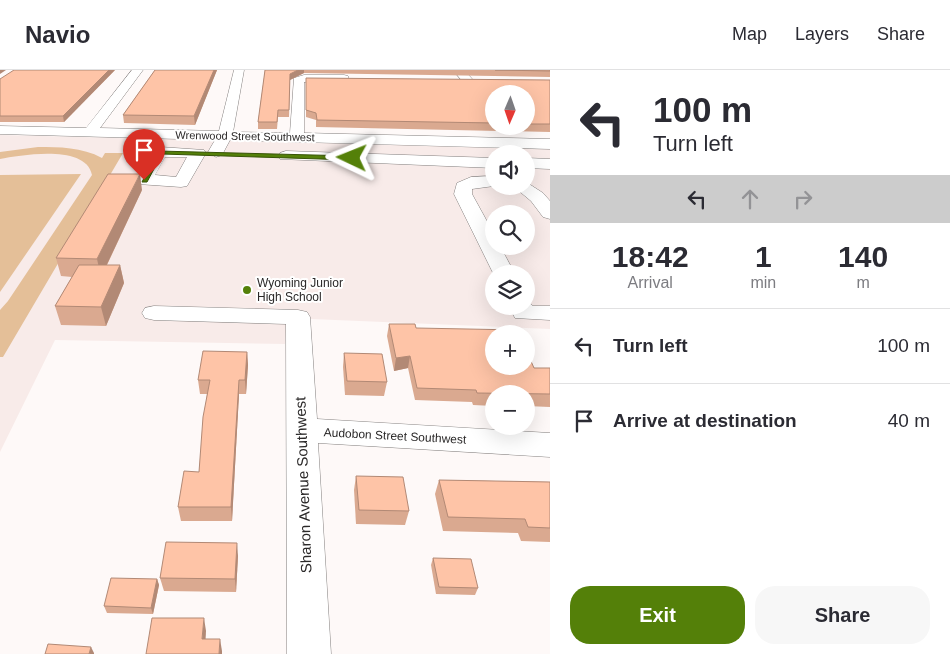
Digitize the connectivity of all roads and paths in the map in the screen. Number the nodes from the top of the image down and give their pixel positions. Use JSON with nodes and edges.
{"nodes":[{"id":1,"x":138,"y":70,"type":"edge"},
{"id":2,"x":239,"y":70,"type":"edge"},
{"id":3,"x":458,"y":70,"type":"edge"},
{"id":4,"x":352,"y":79,"type":"edge"},
{"id":5,"x":449,"y":80,"type":"edge"},
{"id":6,"x":0,"y":130,"type":"edge"},
{"id":7,"x":90,"y":132,"type":"junction"},
{"id":8,"x":225,"y":136,"type":"junction"},
{"id":9,"x":297,"y":137,"type":"junction"},
{"id":10,"x":550,"y":144,"type":"edge"},
{"id":11,"x":198,"y":153,"type":"dead end"},
{"id":12,"x":215,"y":154,"type":"junction"},
{"id":13,"x":234,"y":154,"type":"dead end"},
{"id":14,"x":273,"y":156,"type":"dead end"},
{"id":15,"x":485,"y":163,"type":"edge"},
{"id":16,"x":535,"y":163,"type":"edge"},
{"id":17,"x":550,"y":164,"type":"edge"},
{"id":18,"x":485,"y":181,"type":"edge"},
{"id":19,"x":534,"y":195,"type":"edge"},
{"id":20,"x":550,"y":213,"type":"edge"},
{"id":21,"x":499,"y":265,"type":"edge"},
{"id":22,"x":154,"y":313,"type":"dead end"},
{"id":23,"x":535,"y":313,"type":"edge"},
{"id":24,"x":550,"y":313,"type":"edge"},
{"id":25,"x":300,"y":430,"type":"junction"},
{"id":26,"x":550,"y":444,"type":"edge"},
{"id":27,"x":308,"y":654,"type":"edge"}],
"edges":[{"from":1,"to":7,"type":"street"},
{"from":2,"to":8,"type":"street"},
{"from":3,"to":5,"type":"street"},
{"from":4,"to":9,"type":"street"},
{"from":6,"to":7,"type":"street","name":"Wrenwood Street Southwest"},
{"from":7,"to":8,"type":"street","name":"Wrenwood Street Southwest"},
{"from":8,"to":9,"type":"street","name":"Wrenwood Street Southwest"},
{"from":8,"to":12,"type":"street"},
{"from":9,"to":10,"type":"street","name":"Wrenwood Street Southwest"},
{"from":11,"to":12,"type":"street"},
{"from":12,"to":13,"type":"street"},
{"from":14,"to":15,"type":"street"},
{"from":16,"to":17,"type":"street"},
{"from":18,"to":21,"type":"street"},
{"from":19,"to":20,"type":"street"},
{"from":22,"to":25,"type":"street","name":"Sharon Avenue Southwest"},
{"from":23,"to":24,"type":"street"},
{"from":25,"to":26,"type":"street","name":"Audobon Street Southwest"},
{"from":25,"to":27,"type":"street","name":"Sharon Avenue Southwest"}]}
